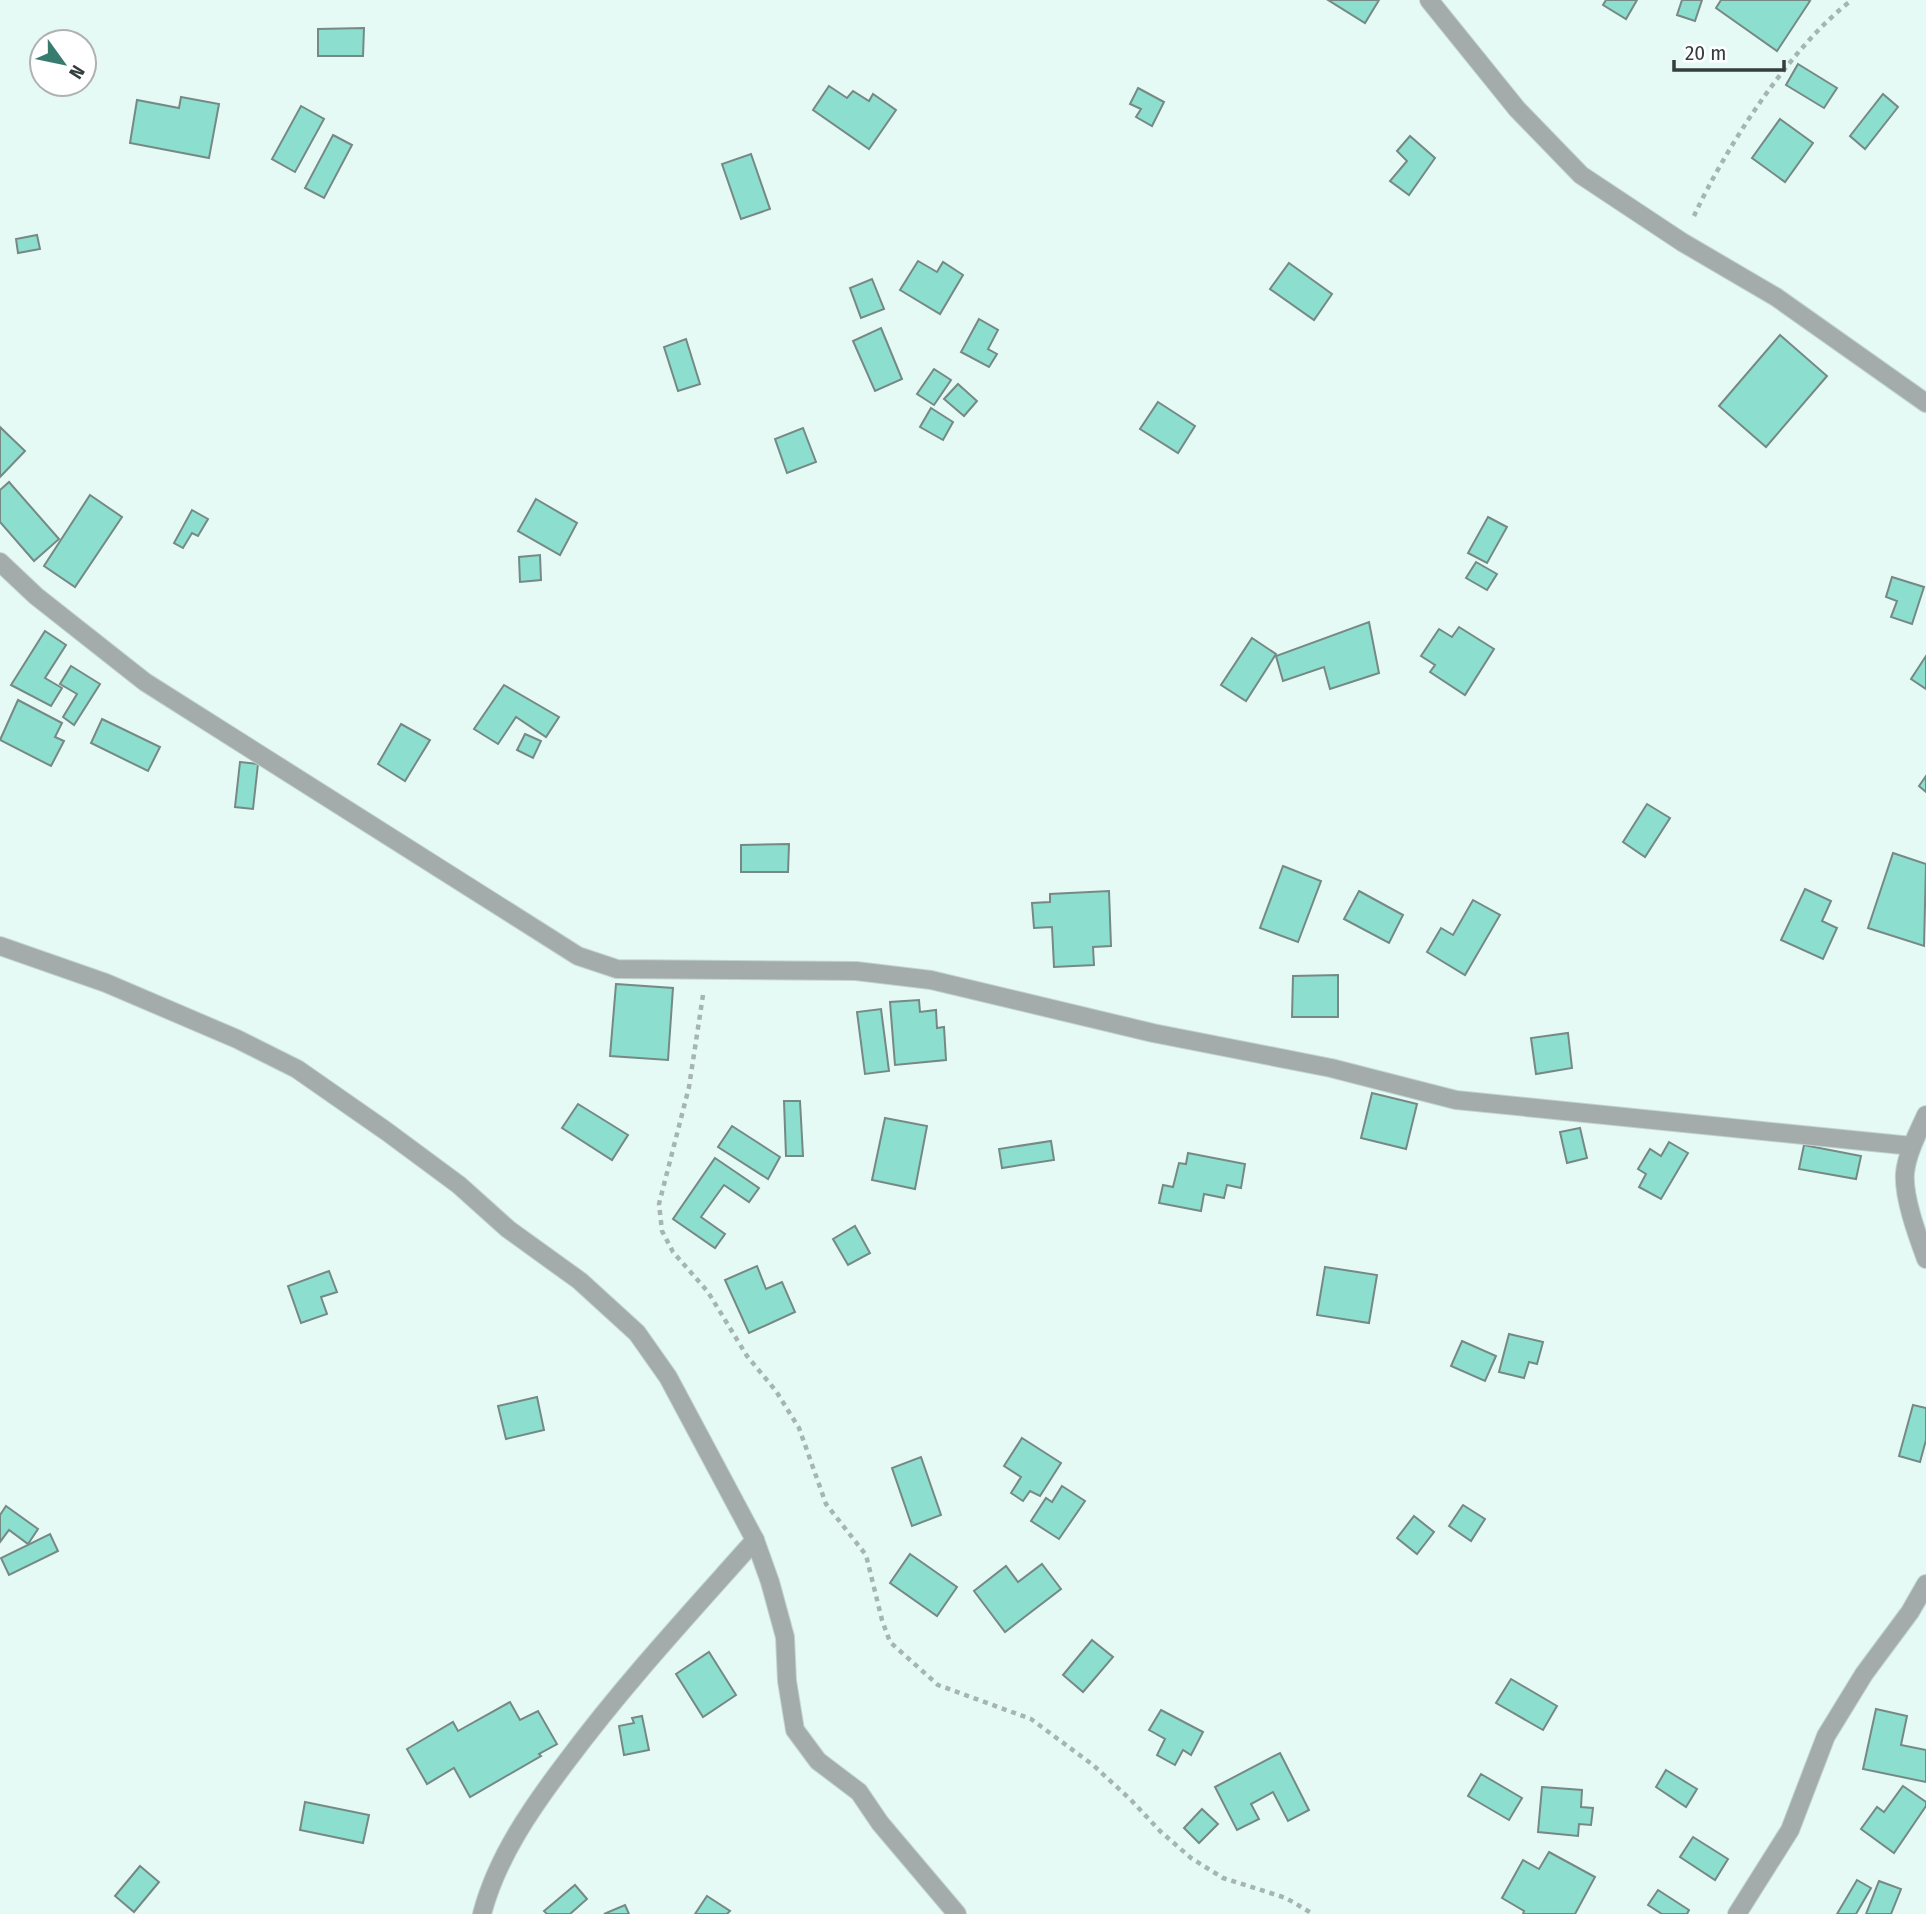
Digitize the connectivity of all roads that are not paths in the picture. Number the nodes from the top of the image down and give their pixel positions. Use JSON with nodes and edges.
{"nodes":[{"id":1,"x":1429,"y":0,"type":"edge"},
{"id":2,"x":1926,"y":403,"type":"edge"},
{"id":3,"x":0,"y":562,"type":"edge"},
{"id":4,"x":0,"y":946,"type":"edge"},
{"id":5,"x":1926,"y":1115,"type":"edge"},
{"id":6,"x":1912,"y":1146,"type":"junction"},
{"id":7,"x":1926,"y":1259,"type":"edge"},
{"id":8,"x":755,"y":1540,"type":"junction"},
{"id":9,"x":1926,"y":1584,"type":"edge"},
{"id":10,"x":482,"y":1914,"type":"edge"},
{"id":11,"x":957,"y":1914,"type":"edge"},
{"id":12,"x":1737,"y":1914,"type":"edge"}],
"edges":[{"from":1,"to":2,"type":"street"},
{"from":3,"to":6,"type":"street"},
{"from":4,"to":8,"type":"street"},
{"from":5,"to":6,"type":"street"},
{"from":6,"to":7,"type":"street"},
{"from":8,"to":10,"type":"street"},
{"from":8,"to":11,"type":"street"},
{"from":9,"to":12,"type":"street"}]}
